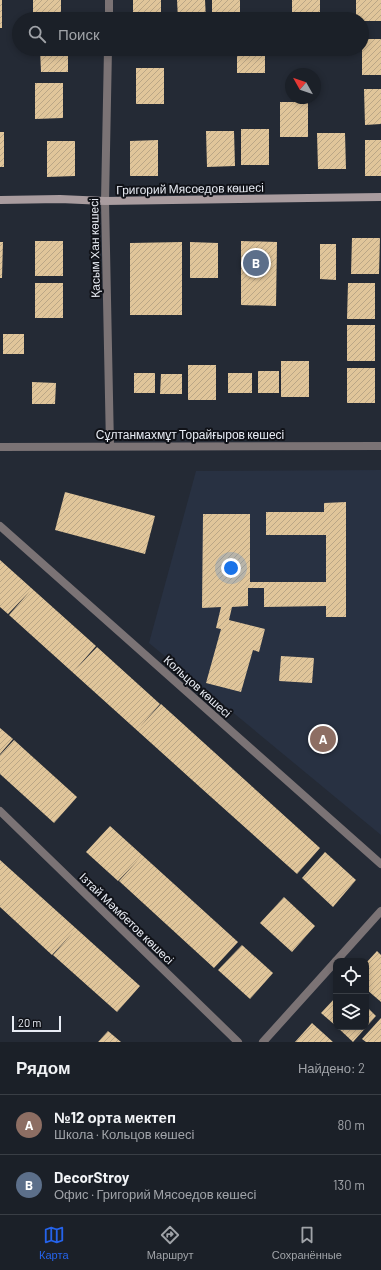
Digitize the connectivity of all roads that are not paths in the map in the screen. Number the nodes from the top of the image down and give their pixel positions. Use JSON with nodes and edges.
{"nodes":[{"id":1,"x":109,"y":0,"type":"edge"},
{"id":2,"x":109,"y":12,"type":"edge"},
{"id":3,"x":108,"y":56,"type":"edge"},
{"id":4,"x":381,"y":197,"type":"edge"},
{"id":5,"x":0,"y":200,"type":"edge"},
{"id":6,"x":105,"y":201,"type":"junction"},
{"id":7,"x":0,"y":446,"type":"edge"},
{"id":8,"x":110,"y":446,"type":"junction"},
{"id":9,"x":381,"y":446,"type":"edge"},
{"id":10,"x":0,"y":526,"type":"edge"},
{"id":11,"x":0,"y":811,"type":"edge"},
{"id":12,"x":381,"y":864,"type":"edge"},
{"id":13,"x":381,"y":911,"type":"edge"},
{"id":14,"x":339,"y":958,"type":"edge"},
{"id":15,"x":333,"y":964,"type":"edge"},
{"id":16,"x":238,"y":1042,"type":"edge"},
{"id":17,"x":263,"y":1042,"type":"edge"}],
"edges":[{"from":1,"to":2,"type":"street"},
{"from":3,"to":6,"type":"street","name":"Қасым Хан көшесі"},
{"from":4,"to":6,"type":"main road","name":"Григорий Мясоедов көшесі"},
{"from":5,"to":6,"type":"main road","name":"Григорий Мясоедов көшесі"},
{"from":6,"to":8,"type":"street","name":"Қасым Хан көшесі"},
{"from":7,"to":8,"type":"street","name":"Сұлтанмахмұт Торайғыров көшесі"},
{"from":8,"to":9,"type":"street","name":"Сұлтанмахмұт Торайғыров көшесі"},
{"from":10,"to":12,"type":"street","name":"Кольцов көшесі"},
{"from":11,"to":16,"type":"street","name":"Ізтай Мәмбетов көшесі"},
{"from":13,"to":14,"type":"street"},
{"from":15,"to":17,"type":"street"}]}
